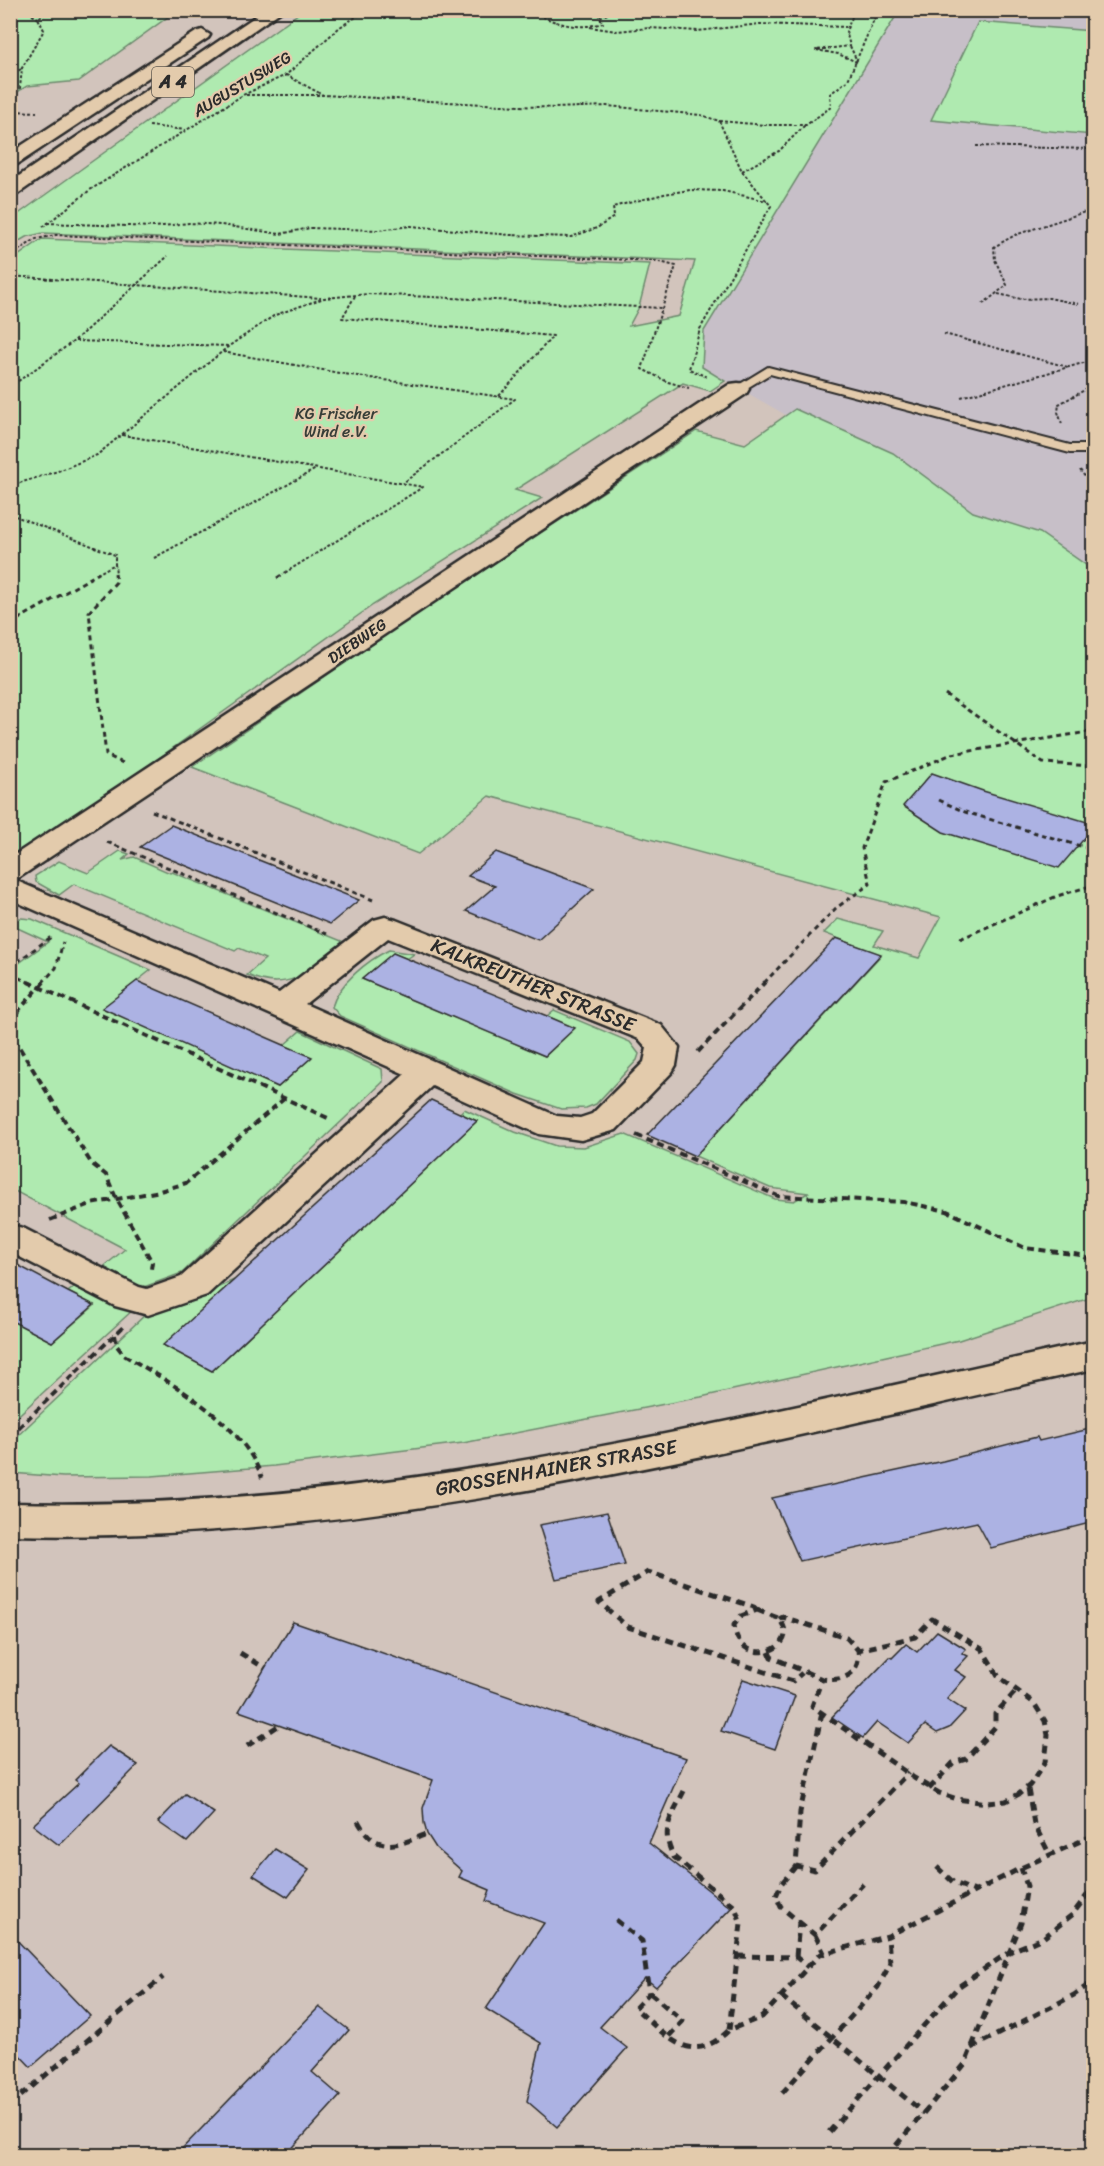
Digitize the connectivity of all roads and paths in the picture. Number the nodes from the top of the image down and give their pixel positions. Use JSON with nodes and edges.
{"nodes":[{"id":1,"x":32,"y":10,"type":"edge"},
{"id":2,"x":51,"y":10,"type":"edge"},
{"id":3,"x":276,"y":10,"type":"edge"},
{"id":4,"x":367,"y":10,"type":"edge"},
{"id":5,"x":529,"y":10,"type":"edge"},
{"id":6,"x":596,"y":10,"type":"edge"},
{"id":7,"x":618,"y":10,"type":"edge"},
{"id":8,"x":878,"y":12,"type":"edge"},
{"id":9,"x":600,"y":17,"type":"junction"},
{"id":10,"x":38,"y":18,"type":"junction"},
{"id":11,"x":217,"y":24,"type":"dead end"},
{"id":12,"x":590,"y":27,"type":"junction"},
{"id":13,"x":846,"y":27,"type":"junction"},
{"id":14,"x":850,"y":46,"type":"junction"},
{"id":15,"x":857,"y":62,"type":"junction"},
{"id":16,"x":22,"y":68,"type":"junction"},
{"id":17,"x":286,"y":75,"type":"junction"},
{"id":18,"x":10,"y":76,"type":"edge"},
{"id":19,"x":10,"y":93,"type":"edge"},
{"id":20,"x":243,"y":95,"type":"junction"},
{"id":21,"x":323,"y":95,"type":"junction"},
{"id":22,"x":10,"y":111,"type":"edge"},
{"id":23,"x":41,"y":113,"type":"dead end"},
{"id":24,"x":719,"y":121,"type":"junction"},
{"id":25,"x":806,"y":125,"type":"junction"},
{"id":26,"x":148,"y":126,"type":"dead end"},
{"id":27,"x":187,"y":130,"type":"junction"},
{"id":28,"x":976,"y":146,"type":"dead end"},
{"id":29,"x":1094,"y":149,"type":"edge"},
{"id":30,"x":10,"y":161,"type":"edge"},
{"id":31,"x":742,"y":171,"type":"junction"},
{"id":32,"x":10,"y":191,"type":"edge"},
{"id":33,"x":767,"y":201,"type":"junction"},
{"id":34,"x":1094,"y":209,"type":"edge"},
{"id":35,"x":47,"y":223,"type":"junction"},
{"id":36,"x":43,"y":227,"type":"dead end"},
{"id":37,"x":10,"y":256,"type":"edge"},
{"id":38,"x":168,"y":256,"type":"dead end"},
{"id":39,"x":10,"y":276,"type":"edge"},
{"id":40,"x":136,"y":285,"type":"junction"},
{"id":41,"x":997,"y":293,"type":"junction"},
{"id":42,"x":355,"y":295,"type":"junction"},
{"id":43,"x":324,"y":298,"type":"junction"},
{"id":44,"x":982,"y":304,"type":"dead end"},
{"id":45,"x":1078,"y":304,"type":"dead end"},
{"id":46,"x":662,"y":308,"type":"junction"},
{"id":47,"x":944,"y":334,"type":"dead end"},
{"id":48,"x":74,"y":341,"type":"junction"},
{"id":49,"x":229,"y":346,"type":"junction"},
{"id":50,"x":222,"y":352,"type":"junction"},
{"id":51,"x":1094,"y":360,"type":"edge"},
{"id":52,"x":1072,"y":367,"type":"junction"},
{"id":53,"x":1094,"y":385,"type":"edge"},
{"id":54,"x":10,"y":387,"type":"edge"},
{"id":55,"x":499,"y":397,"type":"junction"},
{"id":56,"x":726,"y":401,"type":"junction"},
{"id":57,"x":920,"y":408,"type":"junction"},
{"id":58,"x":121,"y":435,"type":"junction"},
{"id":59,"x":1070,"y":449,"type":"junction"},
{"id":60,"x":1094,"y":449,"type":"edge"},
{"id":61,"x":316,"y":469,"type":"junction"},
{"id":62,"x":403,"y":484,"type":"junction"},
{"id":63,"x":10,"y":486,"type":"edge"},
{"id":64,"x":10,"y":514,"type":"edge"},
{"id":65,"x":153,"y":558,"type":"dead end"},
{"id":66,"x":116,"y":564,"type":"junction"},
{"id":67,"x":277,"y":578,"type":"dead end"},
{"id":68,"x":116,"y":582,"type":"joint"},
{"id":69,"x":10,"y":624,"type":"edge"},
{"id":70,"x":945,"y":694,"type":"dead end"},
{"id":71,"x":1094,"y":731,"type":"edge"},
{"id":72,"x":1017,"y":744,"type":"junction"},
{"id":73,"x":1094,"y":766,"type":"edge"},
{"id":74,"x":153,"y":777,"type":"junction"},
{"id":75,"x":121,"y":798,"type":"junction"},
{"id":76,"x":939,"y":800,"type":"dead end"},
{"id":77,"x":75,"y":829,"type":"junction"},
{"id":78,"x":1094,"y":850,"type":"edge"},
{"id":79,"x":10,"y":871,"type":"edge"},
{"id":80,"x":1094,"y":885,"type":"edge"},
{"id":81,"x":10,"y":888,"type":"edge"},
{"id":82,"x":73,"y":922,"type":"junction"},
{"id":83,"x":385,"y":926,"type":"junction"},
{"id":84,"x":960,"y":939,"type":"dead end"},
{"id":85,"x":358,"y":947,"type":"junction"},
{"id":86,"x":10,"y":966,"type":"edge"},
{"id":87,"x":10,"y":975,"type":"edge"},
{"id":88,"x":39,"y":987,"type":"junction"},
{"id":89,"x":282,"y":1006,"type":"junction"},
{"id":90,"x":11,"y":1034,"type":"edge"},
{"id":91,"x":660,"y":1065,"type":"junction"},
{"id":92,"x":427,"y":1072,"type":"junction"},
{"id":93,"x":285,"y":1098,"type":"junction"},
{"id":94,"x":604,"y":1122,"type":"junction"},
{"id":95,"x":361,"y":1133,"type":"junction"},
{"id":96,"x":116,"y":1198,"type":"junction"},
{"id":97,"x":16,"y":1240,"type":"edge"},
{"id":98,"x":1094,"y":1262,"type":"edge"},
{"id":99,"x":148,"y":1302,"type":"junction"},
{"id":100,"x":114,"y":1335,"type":"junction"},
{"id":101,"x":1094,"y":1354,"type":"edge"},
{"id":102,"x":10,"y":1436,"type":"edge"},
{"id":103,"x":265,"y":1511,"type":"junction"},
{"id":104,"x":10,"y":1519,"type":"edge"},
{"id":105,"x":757,"y":1610,"type":"junction"},
{"id":106,"x":779,"y":1619,"type":"junction"},
{"id":107,"x":858,"y":1650,"type":"junction"},
{"id":108,"x":769,"y":1652,"type":"junction"},
{"id":109,"x":240,"y":1653,"type":"dead end"},
{"id":110,"x":265,"y":1668,"type":"dead end"},
{"id":111,"x":802,"y":1673,"type":"junction"},
{"id":112,"x":822,"y":1679,"type":"junction"},
{"id":113,"x":1018,"y":1689,"type":"junction"},
{"id":114,"x":822,"y":1713,"type":"junction"},
{"id":115,"x":278,"y":1726,"type":"dead end"},
{"id":116,"x":246,"y":1746,"type":"dead end"},
{"id":117,"x":908,"y":1773,"type":"junction"},
{"id":118,"x":929,"y":1789,"type":"junction"},
{"id":119,"x":1028,"y":1789,"type":"junction"},
{"id":120,"x":684,"y":1791,"type":"dead end"},
{"id":121,"x":358,"y":1821,"type":"dead end"},
{"id":122,"x":427,"y":1834,"type":"dead end"},
{"id":123,"x":1094,"y":1835,"type":"edge"},
{"id":124,"x":1050,"y":1855,"type":"junction"},
{"id":125,"x":796,"y":1866,"type":"junction"},
{"id":126,"x":937,"y":1867,"type":"dead end"},
{"id":127,"x":1021,"y":1868,"type":"junction"},
{"id":128,"x":863,"y":1884,"type":"dead end"},
{"id":129,"x":1091,"y":1890,"type":"dead end"},
{"id":130,"x":976,"y":1891,"type":"junction"},
{"id":131,"x":616,"y":1920,"type":"dead end"},
{"id":132,"x":799,"y":1922,"type":"junction"},
{"id":133,"x":815,"y":1935,"type":"junction"},
{"id":134,"x":888,"y":1936,"type":"junction"},
{"id":135,"x":1009,"y":1952,"type":"junction"},
{"id":136,"x":824,"y":1953,"type":"junction"},
{"id":137,"x":738,"y":1956,"type":"junction"},
{"id":138,"x":796,"y":1957,"type":"junction"},
{"id":139,"x":808,"y":1967,"type":"junction"},
{"id":140,"x":163,"y":1977,"type":"dead end"},
{"id":141,"x":1094,"y":1980,"type":"edge"},
{"id":142,"x":650,"y":1993,"type":"junction"},
{"id":143,"x":781,"y":1996,"type":"junction"},
{"id":144,"x":729,"y":2030,"type":"junction"},
{"id":145,"x":668,"y":2037,"type":"junction"},
{"id":146,"x":833,"y":2038,"type":"junction"},
{"id":147,"x":971,"y":2048,"type":"junction"},
{"id":148,"x":879,"y":2076,"type":"junction"},
{"id":149,"x":783,"y":2093,"type":"dead end"},
{"id":150,"x":10,"y":2104,"type":"edge"},
{"id":151,"x":924,"y":2113,"type":"junction"},
{"id":152,"x":829,"y":2133,"type":"dead end"},
{"id":153,"x":887,"y":2156,"type":"edge"}],
"edges":[{"from":1,"to":10,"type":"path"},
{"from":2,"to":10,"type":"path"},
{"from":3,"to":32,"type":"main road","number":"A 4"},
{"from":4,"to":17,"type":"path","name":"AUGUSTUSWEG"},
{"from":5,"to":12,"type":"path"},
{"from":6,"to":9,"type":"path"},
{"from":7,"to":9,"type":"path"},
{"from":8,"to":13,"type":"path"},
{"from":8,"to":15,"type":"path"},
{"from":9,"to":12,"type":"path"},
{"from":10,"to":16,"type":"path"},
{"from":11,"to":30,"type":"main road","number":"A 4"},
{"from":12,"to":13,"type":"path"},
{"from":13,"to":14,"type":"path"},
{"from":14,"to":15,"type":"path"},
{"from":14,"to":15,"type":"path"},
{"from":15,"to":25,"type":"path"},
{"from":16,"to":18,"type":"path"},
{"from":16,"to":19,"type":"path"},
{"from":17,"to":20,"type":"path","name":"AUGUSTUSWEG"},
{"from":17,"to":21,"type":"path"},
{"from":20,"to":21,"type":"path"},
{"from":20,"to":27,"type":"path","name":"AUGUSTUSWEG"},
{"from":21,"to":24,"type":"path"},
{"from":22,"to":23,"type":"path"},
{"from":24,"to":25,"type":"path"},
{"from":24,"to":31,"type":"path"},
{"from":25,"to":31,"type":"path"},
{"from":26,"to":27,"type":"path","name":"AUGUSTUSWEG"},
{"from":27,"to":35,"type":"path"},
{"from":28,"to":29,"type":"path"},
{"from":31,"to":33,"type":"path"},
{"from":33,"to":35,"type":"path"},
{"from":33,"to":56,"type":"path"},
{"from":34,"to":41,"type":"path"},
{"from":35,"to":36,"type":"path"},
{"from":37,"to":46,"type":"path"},
{"from":38,"to":40,"type":"path"},
{"from":39,"to":40,"type":"path"},
{"from":40,"to":43,"type":"path"},
{"from":40,"to":48,"type":"path"},
{"from":41,"to":44,"type":"path"},
{"from":41,"to":45,"type":"path"},
{"from":42,"to":43,"type":"path"},
{"from":42,"to":46,"type":"path"},
{"from":42,"to":55,"type":"path"},
{"from":43,"to":49,"type":"path"},
{"from":46,"to":56,"type":"path"},
{"from":47,"to":52,"type":"path"},
{"from":48,"to":49,"type":"path"},
{"from":48,"to":54,"type":"path"},
{"from":49,"to":50,"type":"path"},
{"from":50,"to":55,"type":"path"},
{"from":50,"to":58,"type":"path"},
{"from":51,"to":52,"type":"path"},
{"from":52,"to":57,"type":"path"},
{"from":53,"to":59,"type":"path"},
{"from":55,"to":62,"type":"path"},
{"from":56,"to":57,"type":"lane"},
{"from":56,"to":74,"type":"main road","name":"DIEBWEG"},
{"from":57,"to":59,"type":"lane"},
{"from":58,"to":61,"type":"path"},
{"from":58,"to":63,"type":"path"},
{"from":59,"to":60,"type":"lane"},
{"from":61,"to":62,"type":"path"},
{"from":61,"to":65,"type":"path"},
{"from":62,"to":67,"type":"path"},
{"from":64,"to":66,"type":"path"},
{"from":66,"to":68,"type":"path"},
{"from":66,"to":69,"type":"path"},
{"from":68,"to":74,"type":"path"},
{"from":70,"to":72,"type":"path"},
{"from":71,"to":72,"type":"path"},
{"from":72,"to":73,"type":"path"},
{"from":72,"to":91,"type":"path"},
{"from":74,"to":75,"type":"main road","name":"DIEBWEG"},
{"from":75,"to":77,"type":"main road","name":"DIEBWEG"},
{"from":75,"to":83,"type":"path"},
{"from":76,"to":78,"type":"path"},
{"from":77,"to":79,"type":"main road","name":"DIEBWEG"},
{"from":77,"to":85,"type":"path"},
{"from":80,"to":84,"type":"path"},
{"from":81,"to":82,"type":"main road"},
{"from":82,"to":86,"type":"path"},
{"from":82,"to":88,"type":"path"},
{"from":82,"to":89,"type":"main road"},
{"from":83,"to":85,"type":"main road"},
{"from":83,"to":91,"type":"main road","name":"KALKREUTHER STRASSE"},
{"from":85,"to":89,"type":"main road"},
{"from":87,"to":88,"type":"path"},
{"from":88,"to":90,"type":"path"},
{"from":88,"to":93,"type":"path"},
{"from":89,"to":92,"type":"main road"},
{"from":90,"to":96,"type":"path"},
{"from":91,"to":94,"type":"main road"},
{"from":92,"to":94,"type":"main road"},
{"from":92,"to":95,"type":"main road"},
{"from":93,"to":95,"type":"path"},
{"from":93,"to":96,"type":"path"},
{"from":94,"to":98,"type":"path"},
{"from":95,"to":99,"type":"main road"},
{"from":96,"to":97,"type":"path"},
{"from":96,"to":99,"type":"path"},
{"from":97,"to":99,"type":"main road"},
{"from":99,"to":100,"type":"path"},
{"from":100,"to":102,"type":"path"},
{"from":100,"to":103,"type":"path"},
{"from":101,"to":103,"type":"main road","name":"GROSSENHAINER STRASSE"},
{"from":103,"to":104,"type":"main road","name":"GROSSENHAINER STRASSE"},
{"from":105,"to":106,"type":"path"},
{"from":105,"to":108,"type":"path"},
{"from":105,"to":111,"type":"path"},
{"from":106,"to":107,"type":"path"},
{"from":106,"to":108,"type":"path"},
{"from":107,"to":112,"type":"path"},
{"from":107,"to":113,"type":"path"},
{"from":108,"to":111,"type":"path"},
{"from":109,"to":110,"type":"path"},
{"from":111,"to":112,"type":"path"},
{"from":112,"to":114,"type":"path"},
{"from":113,"to":118,"type":"path"},
{"from":113,"to":119,"type":"path"},
{"from":114,"to":117,"type":"path"},
{"from":114,"to":125,"type":"path"},
{"from":115,"to":116,"type":"path"},
{"from":117,"to":118,"type":"path"},
{"from":117,"to":125,"type":"path"},
{"from":118,"to":119,"type":"path"},
{"from":119,"to":124,"type":"path"},
{"from":120,"to":137,"type":"path"},
{"from":121,"to":122,"type":"path"},
{"from":123,"to":124,"type":"path"},
{"from":124,"to":127,"type":"path"},
{"from":125,"to":132,"type":"path"},
{"from":126,"to":130,"type":"path"},
{"from":127,"to":130,"type":"path"},
{"from":127,"to":135,"type":"path"},
{"from":128,"to":133,"type":"path"},
{"from":129,"to":135,"type":"path"},
{"from":130,"to":134,"type":"path"},
{"from":131,"to":142,"type":"path"},
{"from":132,"to":133,"type":"path"},
{"from":132,"to":138,"type":"path"},
{"from":133,"to":136,"type":"path"},
{"from":134,"to":136,"type":"path"},
{"from":134,"to":146,"type":"path"},
{"from":135,"to":147,"type":"path"},
{"from":135,"to":148,"type":"path"},
{"from":136,"to":139,"type":"path"},
{"from":137,"to":138,"type":"path"},
{"from":137,"to":144,"type":"path"},
{"from":138,"to":139,"type":"path"},
{"from":139,"to":143,"type":"path"},
{"from":140,"to":150,"type":"path"},
{"from":141,"to":147,"type":"path"},
{"from":142,"to":145,"type":"path"},
{"from":142,"to":145,"type":"path"},
{"from":143,"to":144,"type":"path"},
{"from":143,"to":146,"type":"path"},
{"from":144,"to":145,"type":"path"},
{"from":146,"to":148,"type":"path"},
{"from":146,"to":149,"type":"path"},
{"from":147,"to":151,"type":"path"},
{"from":148,"to":151,"type":"path"},
{"from":148,"to":152,"type":"path"},
{"from":151,"to":153,"type":"path"}]}
